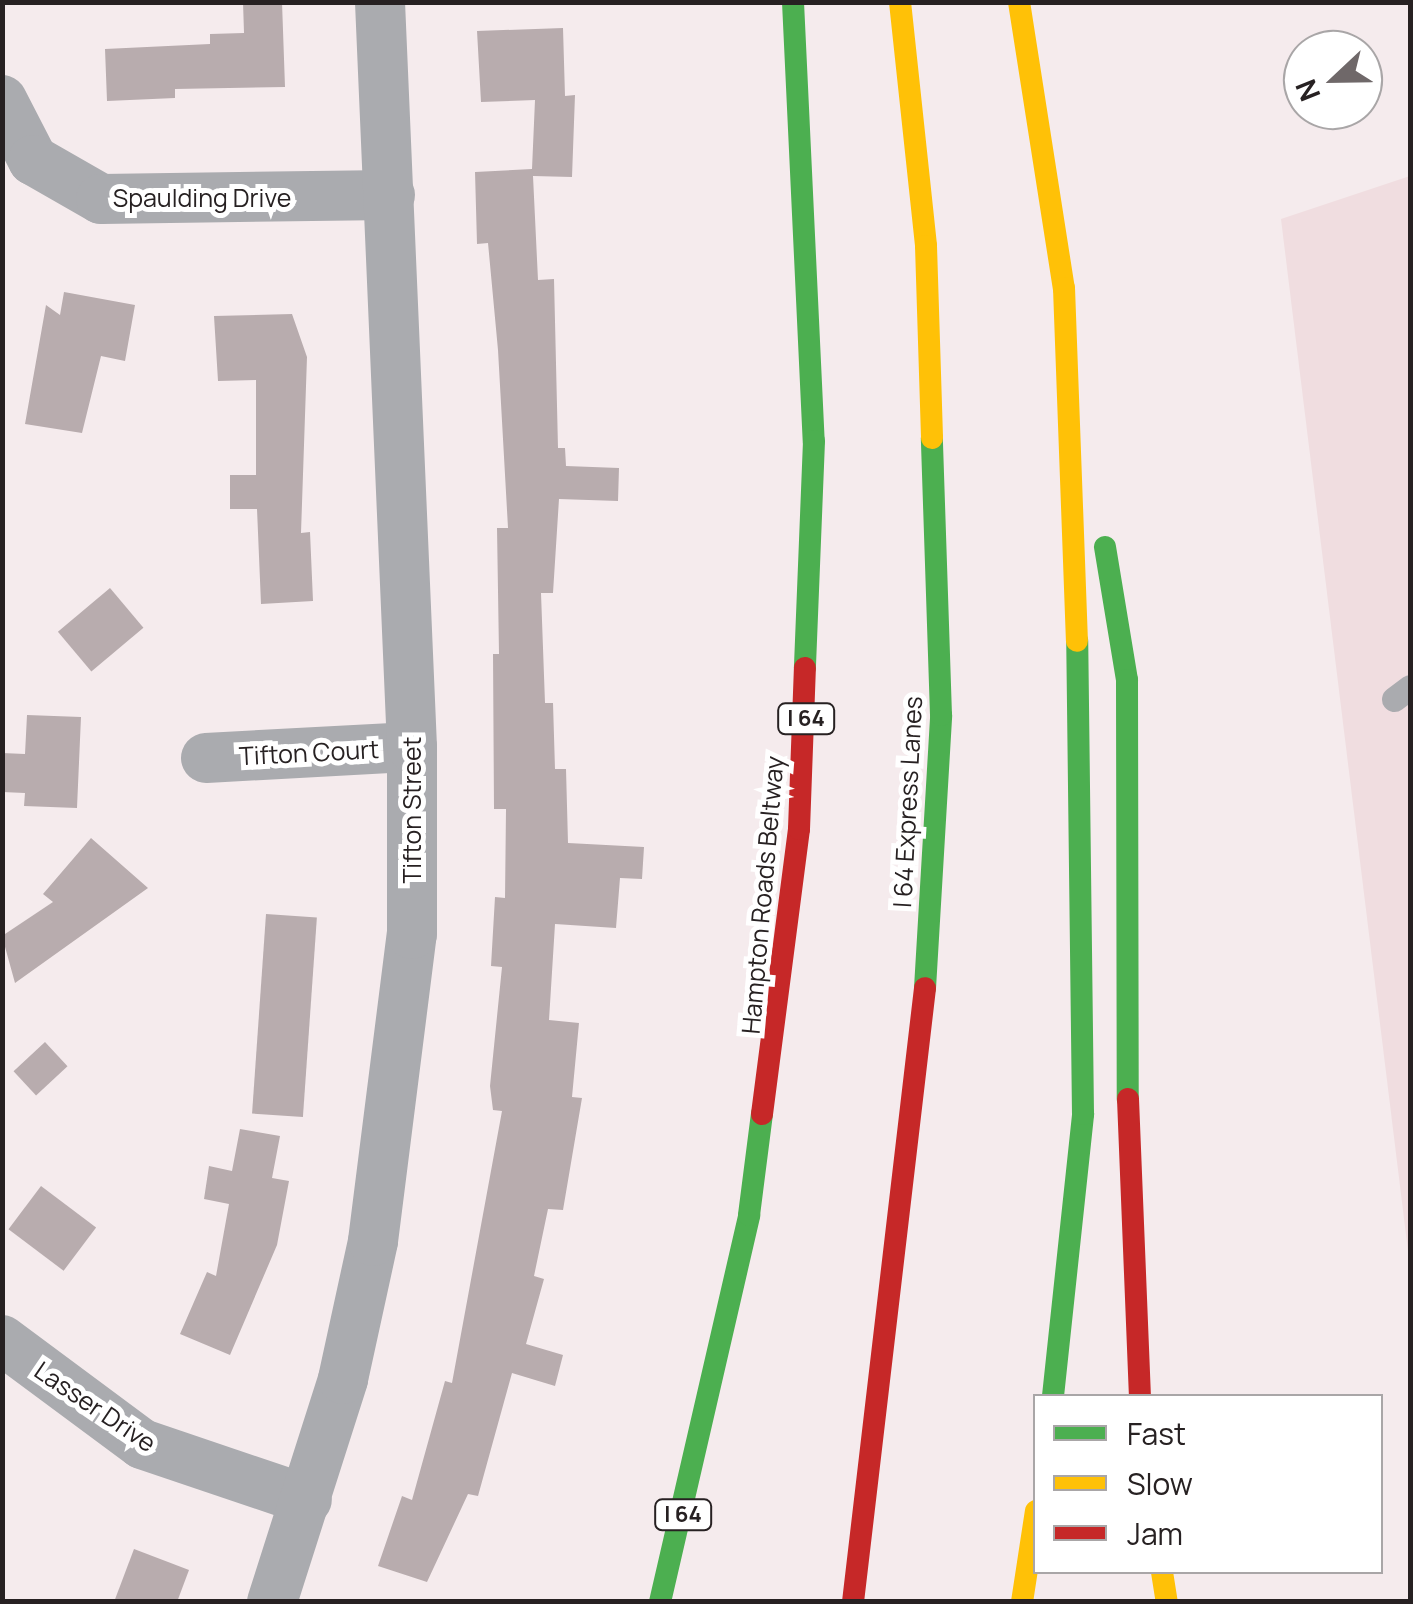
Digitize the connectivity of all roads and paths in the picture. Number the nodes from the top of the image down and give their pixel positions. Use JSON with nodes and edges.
{"nodes":[{"id":1,"x":380,"y":2,"type":"edge"},
{"id":2,"x":793,"y":2,"type":"edge"},
{"id":3,"x":900,"y":2,"type":"edge"},
{"id":4,"x":1019,"y":2,"type":"edge"},
{"id":5,"x":2,"y":100,"type":"edge"},
{"id":6,"x":390,"y":195,"type":"junction"},
{"id":7,"x":1064,"y":288,"type":"junction"},
{"id":8,"x":412,"y":747,"type":"junction"},
{"id":9,"x":206,"y":758,"type":"dead end"},
{"id":10,"x":2,"y":1340,"type":"edge"},
{"id":11,"x":1054,"y":1394,"type":"edge"},
{"id":12,"x":1140,"y":1394,"type":"edge"},
{"id":13,"x":705,"y":1428,"type":"junction"},
{"id":14,"x":307,"y":1500,"type":"junction"},
{"id":15,"x":1033,"y":1531,"type":"edge"},
{"id":16,"x":1162,"y":1574,"type":"edge"},
{"id":17,"x":272,"y":1602,"type":"edge"},
{"id":18,"x":634,"y":1602,"type":"edge"},
{"id":19,"x":660,"y":1602,"type":"edge"},
{"id":20,"x":852,"y":1602,"type":"edge"},
{"id":21,"x":1022,"y":1602,"type":"edge"},
{"id":22,"x":1167,"y":1602,"type":"edge"}],
"edges":[{"from":1,"to":6,"type":"street","name":"Tifton Street"},
{"from":2,"to":13,"type":"highway","name":"Hampton Roads Beltway","number":"I 64"},
{"from":3,"to":20,"type":"highway","name":"I 64 Express Lanes"},
{"from":4,"to":7,"type":"highway"},
{"from":5,"to":6,"type":"street","name":"Spaulding Drive"},
{"from":6,"to":8,"type":"street","name":"Tifton Street"},
{"from":7,"to":11,"type":"highway"},
{"from":7,"to":12,"type":"highway"},
{"from":8,"to":9,"type":"street","name":"Tifton Court"},
{"from":8,"to":14,"type":"street","name":"Tifton Street"},
{"from":10,"to":14,"type":"street","name":"Lasser Drive"},
{"from":13,"to":18,"type":"highway"},
{"from":13,"to":19,"type":"highway","name":"Hampton Roads Beltway","number":"I 64"},
{"from":14,"to":17,"type":"street","name":"Tifton Street"},
{"from":15,"to":21,"type":"highway"},
{"from":16,"to":22,"type":"highway"}]}
